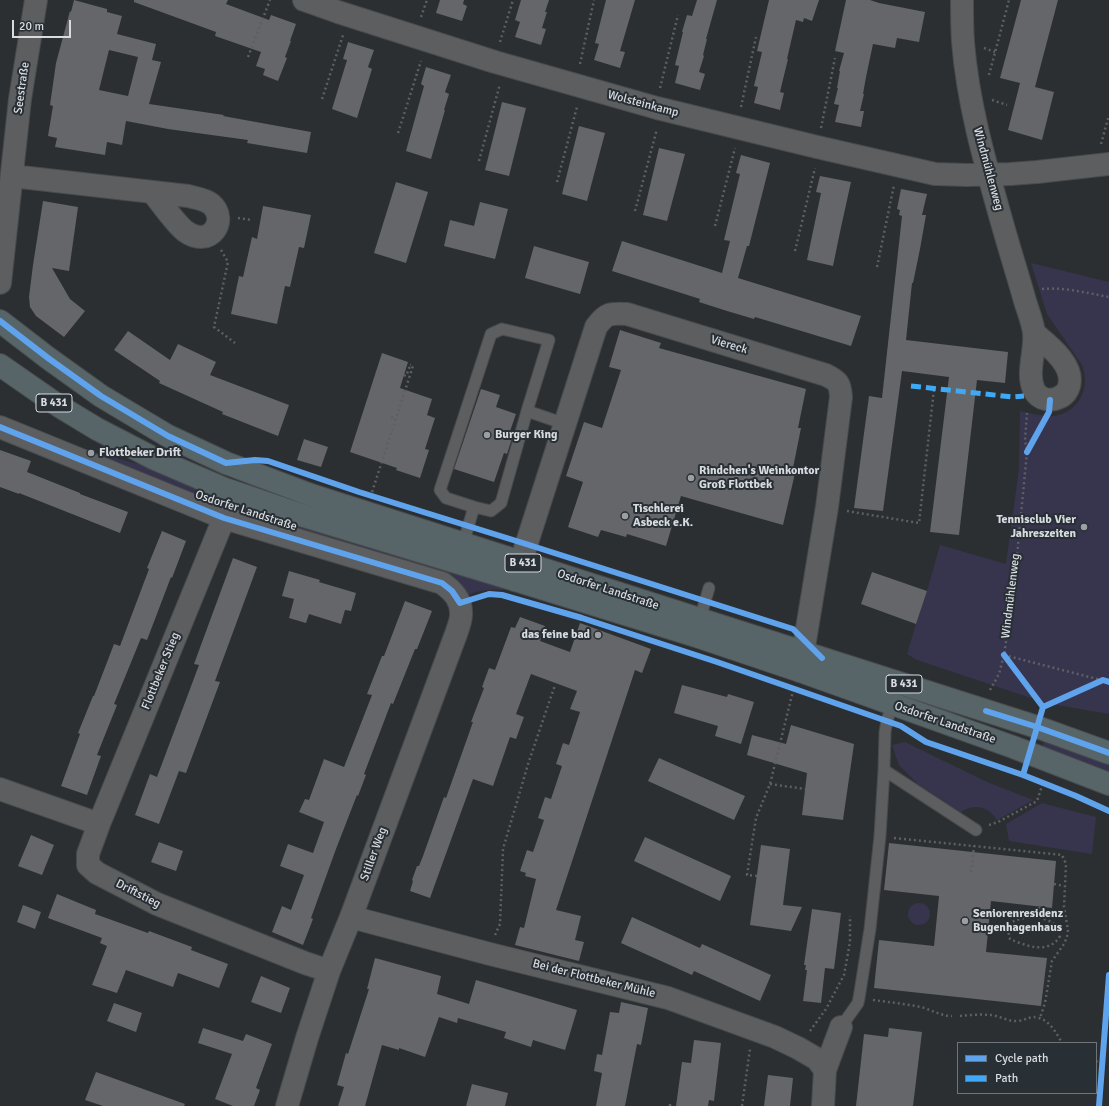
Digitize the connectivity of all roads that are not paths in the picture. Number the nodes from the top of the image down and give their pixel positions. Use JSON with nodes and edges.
{"nodes":[{"id":1,"x":36,"y":0,"type":"edge"},
{"id":2,"x":304,"y":0,"type":"edge"},
{"id":3,"x":962,"y":0,"type":"edge"},
{"id":4,"x":1104,"y":157,"type":"edge"},
{"id":5,"x":989,"y":175,"type":"junction"},
{"id":6,"x":12,"y":176,"type":"junction"},
{"id":7,"x":153,"y":193,"type":"dead end"},
{"id":8,"x":2,"y":246,"type":"edge"},
{"id":9,"x":0,"y":283,"type":"edge"},
{"id":10,"x":0,"y":321,"type":"edge"},
{"id":11,"x":1034,"y":333,"type":"dead end"},
{"id":12,"x":0,"y":365,"type":"edge"},
{"id":13,"x":527,"y":411,"type":"junction"},
{"id":14,"x":565,"y":424,"type":"junction"},
{"id":15,"x":0,"y":427,"type":"edge"},
{"id":16,"x":474,"y":507,"type":"junction"},
{"id":17,"x":224,"y":518,"type":"junction"},
{"id":18,"x":463,"y":544,"type":"junction"},
{"id":19,"x":518,"y":571,"type":"junction"},
{"id":20,"x":709,"y":588,"type":"dead end"},
{"id":21,"x":460,"y":603,"type":"joint"},
{"id":22,"x":698,"y":628,"type":"junction"},
{"id":23,"x":799,"y":670,"type":"junction"},
{"id":24,"x":892,"y":704,"type":"junction"},
{"id":25,"x":1109,"y":752,"type":"edge"},
{"id":26,"x":884,"y":770,"type":"junction"},
{"id":27,"x":1109,"y":784,"type":"edge"},
{"id":28,"x":0,"y":789,"type":"edge"},
{"id":29,"x":99,"y":824,"type":"junction"},
{"id":30,"x":976,"y":830,"type":"road end"},
{"id":31,"x":351,"y":916,"type":"junction"},
{"id":32,"x":329,"y":971,"type":"junction"},
{"id":33,"x":841,"y":1027,"type":"joint"},
{"id":34,"x":825,"y":1070,"type":"junction"},
{"id":35,"x":287,"y":1106,"type":"edge"},
{"id":36,"x":824,"y":1106,"type":"edge"}],
"edges":[{"from":1,"to":6,"type":"street","name":"Seestraße"},
{"from":2,"to":5,"type":"street","name":"Wolsteinkamp"},
{"from":3,"to":5,"type":"street","name":"Windmühlenweg"},
{"from":4,"to":5,"type":"street","name":"Wolsteinkamp"},
{"from":5,"to":11,"type":"street","name":"Windmühlenweg"},
{"from":6,"to":7,"type":"street"},
{"from":6,"to":8,"type":"street","name":"Seestraße"},
{"from":8,"to":9,"type":"street","name":"Seestraße"},
{"from":10,"to":18,"type":"main road","name":"Osdorfer Landstraße","number":"B 431"},
{"from":12,"to":19,"type":"main road","name":"Osdorfer Landstraße","number":"B 431"},
{"from":13,"to":14,"type":"lane"},
{"from":13,"to":16,"type":"lane"},
{"from":13,"to":16,"type":"lane"},
{"from":14,"to":19,"type":"street","name":"Viereck"},
{"from":14,"to":23,"type":"street","name":"Viereck"},
{"from":15,"to":17,"type":"street","name":"Osdorfer Landstraße"},
{"from":16,"to":18,"type":"lane"},
{"from":17,"to":21,"type":"street","name":"Osdorfer Landstraße"},
{"from":17,"to":29,"type":"street","name":"Flottbeker Stieg"},
{"from":18,"to":19,"type":"main road","name":"Osdorfer Landstraße","number":"B 431"},
{"from":19,"to":22,"type":"main road","name":"Osdorfer Landstraße","number":"B 431"},
{"from":20,"to":22,"type":"lane"},
{"from":21,"to":31,"type":"street","name":"Stiller Weg"},
{"from":22,"to":23,"type":"main road","name":"Osdorfer Landstraße","number":"B 431"},
{"from":23,"to":24,"type":"main road","name":"Osdorfer Landstraße","number":"B 431"},
{"from":23,"to":25,"type":"main road","name":"Osdorfer Landstraße","number":"B 431"},
{"from":24,"to":26,"type":"lane"},
{"from":24,"to":27,"type":"main road","name":"Osdorfer Landstraße","number":"B 431"},
{"from":26,"to":30,"type":"lane"},
{"from":26,"to":33,"type":"lane"},
{"from":28,"to":29,"type":"street"},
{"from":29,"to":32,"type":"street","name":"Driftstieg"},
{"from":31,"to":32,"type":"street","name":"Stiller Weg"},
{"from":31,"to":34,"type":"street","name":"Bei der Flottbeker Mühle"},
{"from":32,"to":35,"type":"street","name":"Stiller Weg"},
{"from":33,"to":34,"type":"street"},
{"from":34,"to":36,"type":"street"}]}
